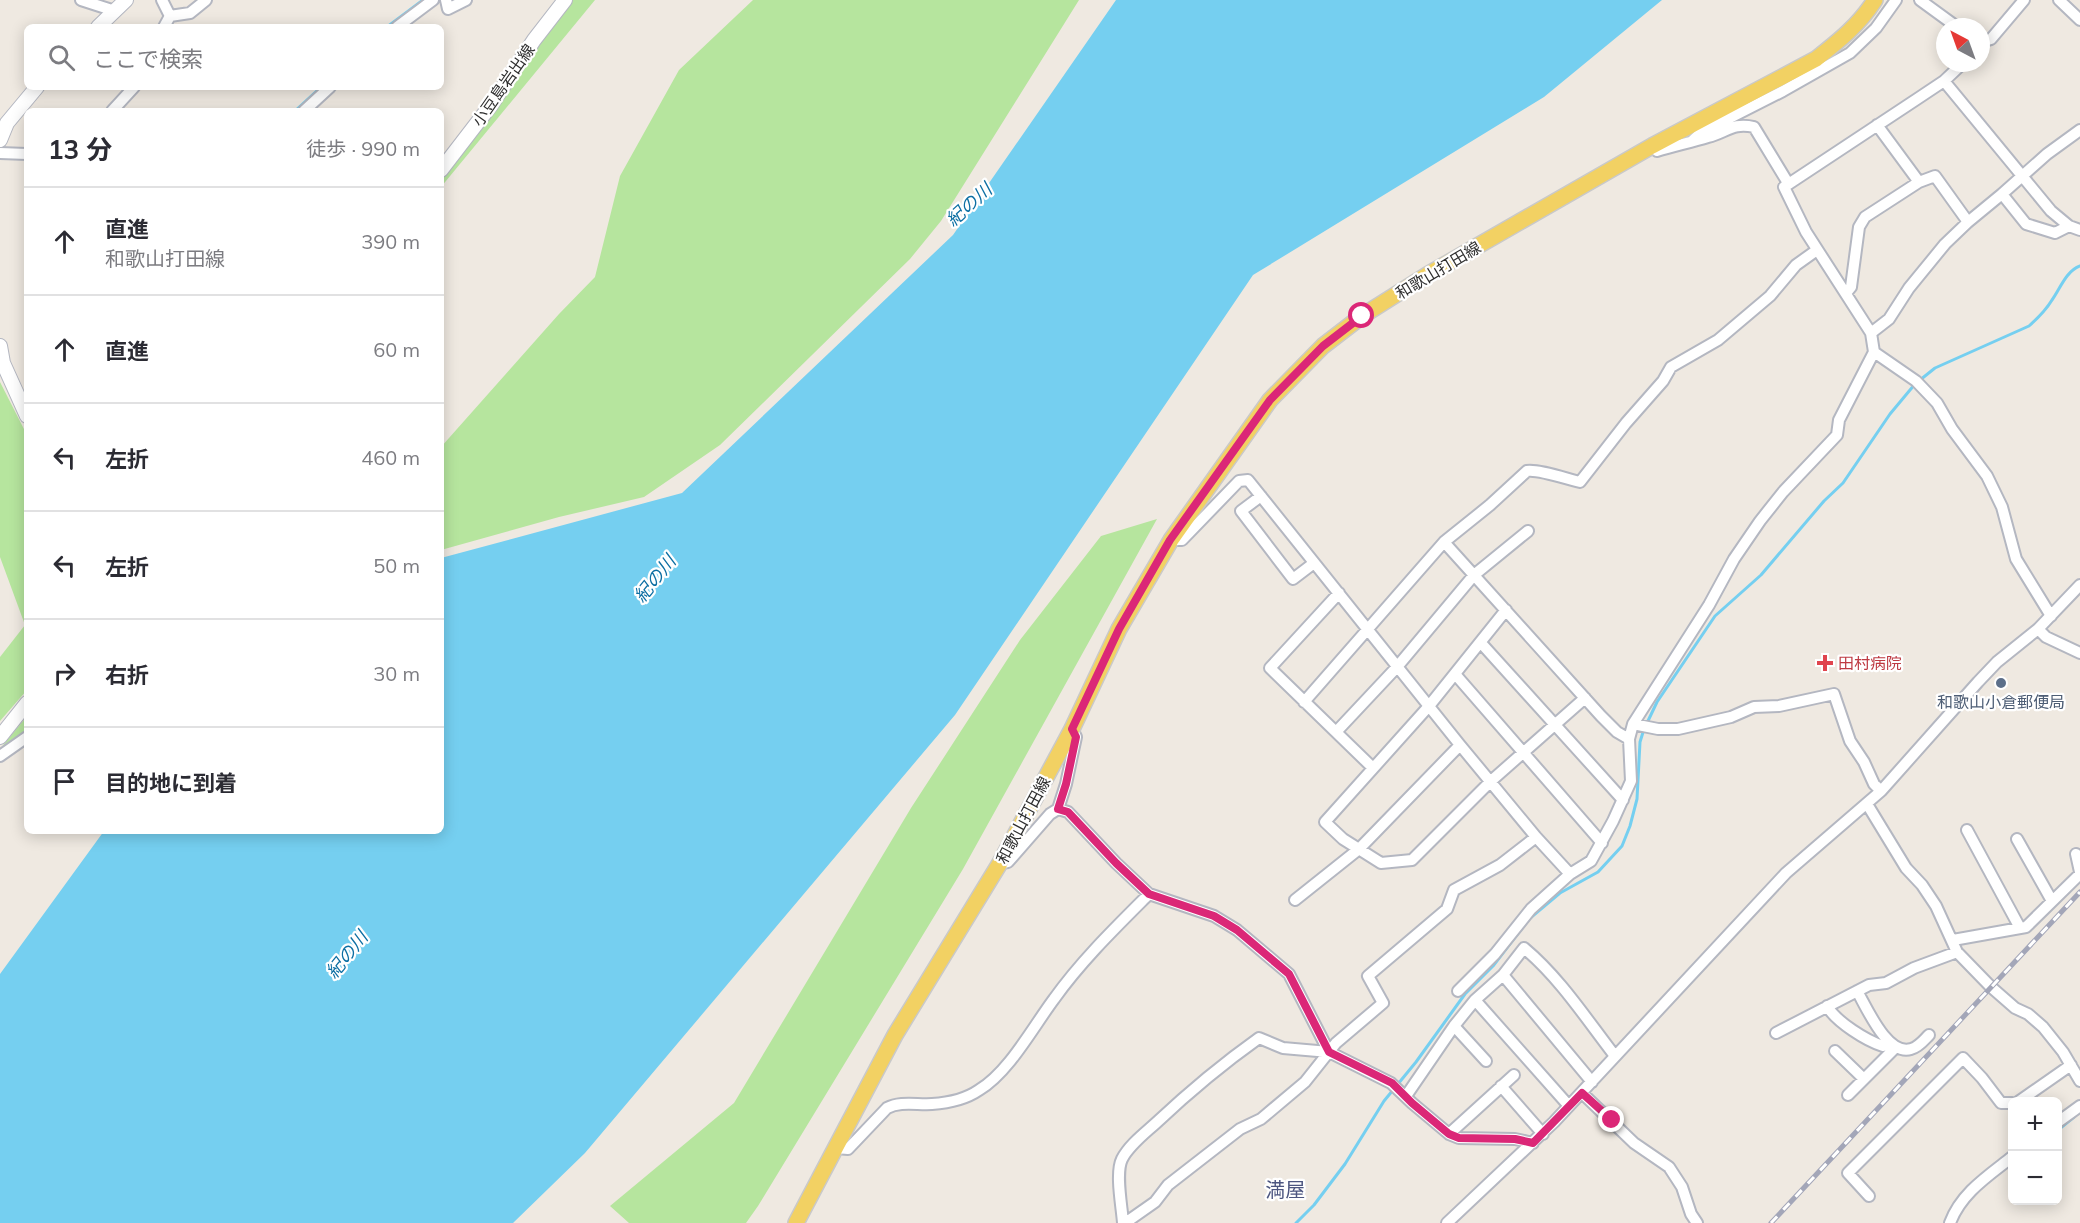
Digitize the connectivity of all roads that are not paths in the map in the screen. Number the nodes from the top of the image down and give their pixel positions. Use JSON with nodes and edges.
{"nodes":[{"id":1,"x":81,"y":0,"type":"edge"},
{"id":2,"x":126,"y":0,"type":"edge"},
{"id":3,"x":162,"y":0,"type":"edge"},
{"id":4,"x":206,"y":0,"type":"edge"},
{"id":5,"x":433,"y":0,"type":"edge"},
{"id":6,"x":446,"y":0,"type":"edge"},
{"id":7,"x":466,"y":0,"type":"edge"},
{"id":8,"x":565,"y":0,"type":"edge"},
{"id":9,"x":1875,"y":0,"type":"edge"},
{"id":10,"x":1896,"y":0,"type":"edge"},
{"id":11,"x":1920,"y":0,"type":"edge"},
{"id":12,"x":2024,"y":0,"type":"edge"},
{"id":13,"x":2059,"y":0,"type":"edge"},
{"id":14,"x":115,"y":10,"type":"junction"},
{"id":15,"x":170,"y":16,"type":"junction"},
{"id":16,"x":1945,"y":18,"type":"edge"},
{"id":17,"x":2080,"y":20,"type":"edge"},
{"id":18,"x":101,"y":24,"type":"edge"},
{"id":19,"x":166,"y":24,"type":"edge"},
{"id":20,"x":401,"y":24,"type":"edge"},
{"id":21,"x":1990,"y":39,"type":"edge"},
{"id":22,"x":1954,"y":72,"type":"edge"},
{"id":23,"x":1944,"y":81,"type":"junction"},
{"id":24,"x":34,"y":90,"type":"edge"},
{"id":25,"x":131,"y":90,"type":"edge"},
{"id":26,"x":327,"y":90,"type":"edge"},
{"id":27,"x":115,"y":108,"type":"edge"},
{"id":28,"x":307,"y":108,"type":"edge"},
{"id":29,"x":1877,"y":125,"type":"junction"},
{"id":30,"x":2080,"y":130,"type":"edge"},
{"id":31,"x":0,"y":140,"type":"edge"},
{"id":32,"x":1692,"y":141,"type":"junction"},
{"id":33,"x":1652,"y":146,"type":"junction"},
{"id":34,"x":0,"y":153,"type":"edge"},
{"id":35,"x":24,"y":154,"type":"edge"},
{"id":36,"x":444,"y":166,"type":"edge"},
{"id":37,"x":2023,"y":177,"type":"junction"},
{"id":38,"x":1919,"y":182,"type":"junction"},
{"id":39,"x":1788,"y":183,"type":"junction"},
{"id":40,"x":2002,"y":194,"type":"junction"},
{"id":41,"x":1968,"y":222,"type":"junction"},
{"id":42,"x":2075,"y":228,"type":"edge"},
{"id":43,"x":1817,"y":250,"type":"junction"},
{"id":44,"x":1846,"y":293,"type":"junction"},
{"id":45,"x":1871,"y":333,"type":"junction"},
{"id":46,"x":0,"y":346,"type":"edge"},
{"id":47,"x":1874,"y":352,"type":"junction"},
{"id":48,"x":24,"y":408,"type":"edge"},
{"id":49,"x":1261,"y":496,"type":"junction"},
{"id":50,"x":1528,"y":531,"type":"dead end"},
{"id":51,"x":1170,"y":540,"type":"junction"},
{"id":52,"x":1444,"y":542,"type":"junction"},
{"id":53,"x":1314,"y":563,"type":"junction"},
{"id":54,"x":1474,"y":575,"type":"junction"},
{"id":55,"x":2080,"y":585,"type":"edge"},
{"id":56,"x":1338,"y":593,"type":"junction"},
{"id":57,"x":1506,"y":610,"type":"junction"},
{"id":58,"x":2051,"y":616,"type":"junction"},
{"id":59,"x":2038,"y":629,"type":"junction"},
{"id":60,"x":1369,"y":630,"type":"junction"},
{"id":61,"x":1481,"y":643,"type":"junction"},
{"id":62,"x":2080,"y":653,"type":"edge"},
{"id":63,"x":1397,"y":667,"type":"junction"},
{"id":64,"x":1455,"y":674,"type":"junction"},
{"id":65,"x":1586,"y":698,"type":"junction"},
{"id":66,"x":1304,"y":702,"type":"junction"},
{"id":67,"x":1429,"y":706,"type":"junction"},
{"id":68,"x":24,"y":707,"type":"edge"},
{"id":69,"x":1555,"y":725,"type":"junction"},
{"id":70,"x":1635,"y":725,"type":"junction"},
{"id":71,"x":1072,"y":729,"type":"junction"},
{"id":72,"x":1336,"y":732,"type":"junction"},
{"id":73,"x":0,"y":736,"type":"edge"},
{"id":74,"x":24,"y":739,"type":"edge"},
{"id":75,"x":1629,"y":739,"type":"junction"},
{"id":76,"x":1460,"y":745,"type":"junction"},
{"id":77,"x":1523,"y":753,"type":"junction"},
{"id":78,"x":0,"y":756,"type":"edge"},
{"id":79,"x":1372,"y":768,"type":"junction"},
{"id":80,"x":1491,"y":781,"type":"junction"},
{"id":81,"x":1881,"y":791,"type":"junction"},
{"id":82,"x":1623,"y":800,"type":"junction"},
{"id":83,"x":1867,"y":804,"type":"junction"},
{"id":84,"x":1058,"y":809,"type":"junction"},
{"id":85,"x":1967,"y":830,"type":"dead end"},
{"id":86,"x":1536,"y":837,"type":"junction"},
{"id":87,"x":2017,"y":839,"type":"dead end"},
{"id":88,"x":1602,"y":843,"type":"junction"},
{"id":89,"x":1359,"y":849,"type":"junction"},
{"id":90,"x":2076,"y":854,"type":"dead end"},
{"id":91,"x":1000,"y":863,"type":"junction"},
{"id":92,"x":2080,"y":873,"type":"edge"},
{"id":93,"x":1570,"y":874,"type":"junction"},
{"id":94,"x":1149,"y":894,"type":"junction"},
{"id":95,"x":1295,"y":900,"type":"dead end"},
{"id":96,"x":2052,"y":901,"type":"junction"},
{"id":97,"x":2020,"y":928,"type":"junction"},
{"id":98,"x":1953,"y":940,"type":"junction"},
{"id":99,"x":1957,"y":952,"type":"junction"},
{"id":100,"x":1503,"y":975,"type":"junction"},
{"id":101,"x":1458,"y":991,"type":"dead end"},
{"id":102,"x":1857,"y":991,"type":"junction"},
{"id":103,"x":1475,"y":1000,"type":"junction"},
{"id":104,"x":1827,"y":1006,"type":"junction"},
{"id":105,"x":1454,"y":1026,"type":"junction"},
{"id":106,"x":1776,"y":1033,"type":"dead end"},
{"id":107,"x":1929,"y":1035,"type":"dead end"},
{"id":108,"x":1893,"y":1045,"type":"junction"},
{"id":109,"x":1835,"y":1051,"type":"dead end"},
{"id":110,"x":1329,"y":1052,"type":"junction"},
{"id":111,"x":1615,"y":1056,"type":"junction"},
{"id":112,"x":1486,"y":1061,"type":"dead end"},
{"id":113,"x":2071,"y":1065,"type":"junction"},
{"id":114,"x":1514,"y":1075,"type":"dead end"},
{"id":115,"x":1864,"y":1079,"type":"junction"},
{"id":116,"x":2080,"y":1081,"type":"edge"},
{"id":117,"x":1592,"y":1082,"type":"junction"},
{"id":118,"x":1501,"y":1086,"type":"junction"},
{"id":119,"x":1399,"y":1090,"type":"junction"},
{"id":120,"x":1582,"y":1093,"type":"junction"},
{"id":121,"x":1848,"y":1095,"type":"dead end"},
{"id":122,"x":2024,"y":1097,"type":"edge"},
{"id":123,"x":2008,"y":1103,"type":"edge"},
{"id":124,"x":1569,"y":1106,"type":"junction"},
{"id":125,"x":2080,"y":1106,"type":"edge"},
{"id":126,"x":2062,"y":1119,"type":"edge"},
{"id":127,"x":1449,"y":1134,"type":"junction"},
{"id":128,"x":1543,"y":1134,"type":"junction"},
{"id":129,"x":1533,"y":1143,"type":"junction"},
{"id":130,"x":836,"y":1148,"type":"junction"},
{"id":131,"x":2008,"y":1161,"type":"edge"},
{"id":132,"x":1869,"y":1196,"type":"dead end"},
{"id":133,"x":1450,"y":1222,"type":"edge"},
{"id":134,"x":796,"y":1223,"type":"edge"},
{"id":135,"x":1124,"y":1223,"type":"edge"},
{"id":136,"x":1697,"y":1223,"type":"edge"},
{"id":137,"x":1950,"y":1223,"type":"edge"}],
"edges":[{"from":1,"to":14,"type":"street"},
{"from":2,"to":14,"type":"main road"},
{"from":3,"to":15,"type":"street"},
{"from":4,"to":15,"type":"street"},
{"from":5,"to":20,"type":"street"},
{"from":6,"to":7,"type":"street"},
{"from":8,"to":36,"type":"main road","name":"小豆島岩出線"},
{"from":9,"to":33,"type":"main road","name":"和歌山打田線"},
{"from":10,"to":32,"type":"street"},
{"from":11,"to":16,"type":"street"},
{"from":12,"to":21,"type":"street"},
{"from":13,"to":17,"type":"street"},
{"from":14,"to":18,"type":"main road"},
{"from":15,"to":19,"type":"street"},
{"from":22,"to":23,"type":"street"},
{"from":23,"to":29,"type":"street"},
{"from":23,"to":37,"type":"street"},
{"from":24,"to":31,"type":"main road"},
{"from":25,"to":27,"type":"street"},
{"from":26,"to":28,"type":"street"},
{"from":29,"to":38,"type":"street"},
{"from":29,"to":39,"type":"street"},
{"from":30,"to":37,"type":"street"},
{"from":32,"to":33,"type":"street"},
{"from":32,"to":39,"type":"street"},
{"from":33,"to":51,"type":"main road","name":"和歌山打田線"},
{"from":34,"to":35,"type":"street"},
{"from":37,"to":40,"type":"street"},
{"from":37,"to":42,"type":"street"},
{"from":38,"to":41,"type":"street"},
{"from":38,"to":44,"type":"street"},
{"from":39,"to":43,"type":"street"},
{"from":40,"to":41,"type":"street"},
{"from":40,"to":42,"type":"street"},
{"from":41,"to":45,"type":"street"},
{"from":43,"to":44,"type":"street"},
{"from":43,"to":52,"type":"street"},
{"from":44,"to":45,"type":"street"},
{"from":45,"to":47,"type":"street"},
{"from":46,"to":48,"type":"main road"},
{"from":47,"to":58,"type":"street"},
{"from":47,"to":70,"type":"street"},
{"from":49,"to":51,"type":"street"},
{"from":49,"to":53,"type":"street"},
{"from":49,"to":53,"type":"street"},
{"from":50,"to":54,"type":"street"},
{"from":51,"to":71,"type":"main road","name":"和歌山打田線"},
{"from":52,"to":54,"type":"street"},
{"from":52,"to":60,"type":"street"},
{"from":53,"to":56,"type":"street"},
{"from":54,"to":57,"type":"street"},
{"from":54,"to":63,"type":"street"},
{"from":55,"to":58,"type":"street"},
{"from":56,"to":60,"type":"street"},
{"from":56,"to":66,"type":"street"},
{"from":57,"to":61,"type":"street"},
{"from":57,"to":65,"type":"street"},
{"from":58,"to":59,"type":"street"},
{"from":59,"to":62,"type":"street"},
{"from":59,"to":81,"type":"street"},
{"from":60,"to":63,"type":"street"},
{"from":60,"to":66,"type":"street"},
{"from":61,"to":64,"type":"street"},
{"from":61,"to":69,"type":"street"},
{"from":63,"to":67,"type":"street"},
{"from":63,"to":72,"type":"street"},
{"from":64,"to":67,"type":"street"},
{"from":64,"to":77,"type":"street"},
{"from":65,"to":69,"type":"street"},
{"from":65,"to":75,"type":"street"},
{"from":66,"to":72,"type":"street"},
{"from":67,"to":76,"type":"street"},
{"from":67,"to":79,"type":"street"},
{"from":68,"to":73,"type":"main road"},
{"from":69,"to":77,"type":"street"},
{"from":69,"to":82,"type":"street"},
{"from":70,"to":75,"type":"street"},
{"from":70,"to":81,"type":"street"},
{"from":71,"to":84,"type":"street"},
{"from":71,"to":91,"type":"main road","name":"和歌山打田線"},
{"from":72,"to":79,"type":"street"},
{"from":74,"to":78,"type":"street"},
{"from":75,"to":82,"type":"street"},
{"from":76,"to":80,"type":"street"},
{"from":76,"to":89,"type":"street"},
{"from":77,"to":80,"type":"street"},
{"from":77,"to":88,"type":"street"},
{"from":79,"to":89,"type":"street"},
{"from":80,"to":86,"type":"street"},
{"from":80,"to":89,"type":"street"},
{"from":81,"to":83,"type":"street"},
{"from":82,"to":88,"type":"street"},
{"from":83,"to":98,"type":"street"},
{"from":83,"to":111,"type":"street"},
{"from":84,"to":91,"type":"street"},
{"from":84,"to":94,"type":"street"},
{"from":85,"to":97,"type":"street"},
{"from":86,"to":93,"type":"street"},
{"from":86,"to":110,"type":"street"},
{"from":87,"to":96,"type":"street"},
{"from":88,"to":93,"type":"street"},
{"from":89,"to":95,"type":"street"},
{"from":90,"to":92,"type":"street"},
{"from":91,"to":130,"type":"main road","name":"和歌山打田線"},
{"from":92,"to":96,"type":"street"},
{"from":93,"to":101,"type":"street"},
{"from":94,"to":110,"type":"street"},
{"from":94,"to":130,"type":"street"},
{"from":96,"to":97,"type":"street"},
{"from":97,"to":98,"type":"street"},
{"from":98,"to":99,"type":"street"},
{"from":99,"to":102,"type":"street"},
{"from":99,"to":113,"type":"street"},
{"from":100,"to":103,"type":"street"},
{"from":100,"to":111,"type":"street"},
{"from":100,"to":117,"type":"street"},
{"from":102,"to":104,"type":"street"},
{"from":102,"to":108,"type":"street"},
{"from":103,"to":105,"type":"street"},
{"from":103,"to":124,"type":"street"},
{"from":104,"to":106,"type":"street"},
{"from":104,"to":108,"type":"street"},
{"from":105,"to":112,"type":"street"},
{"from":105,"to":119,"type":"street"},
{"from":107,"to":108,"type":"street"},
{"from":108,"to":115,"type":"street"},
{"from":109,"to":115,"type":"street"},
{"from":110,"to":119,"type":"street"},
{"from":110,"to":135,"type":"street"},
{"from":110,"to":135,"type":"street"},
{"from":111,"to":117,"type":"street"},
{"from":113,"to":116,"type":"street"},
{"from":113,"to":122,"type":"street"},
{"from":114,"to":118,"type":"street"},
{"from":115,"to":121,"type":"street"},
{"from":117,"to":120,"type":"street"},
{"from":118,"to":127,"type":"street"},
{"from":118,"to":128,"type":"street"},
{"from":119,"to":127,"type":"street"},
{"from":120,"to":124,"type":"street"},
{"from":120,"to":136,"type":"street"},
{"from":123,"to":132,"type":"street"},
{"from":124,"to":128,"type":"street"},
{"from":125,"to":126,"type":"street"},
{"from":127,"to":129,"type":"street"},
{"from":128,"to":129,"type":"street"},
{"from":129,"to":133,"type":"street"},
{"from":130,"to":134,"type":"main road","name":"和歌山打田線"},
{"from":131,"to":137,"type":"street"}]}
